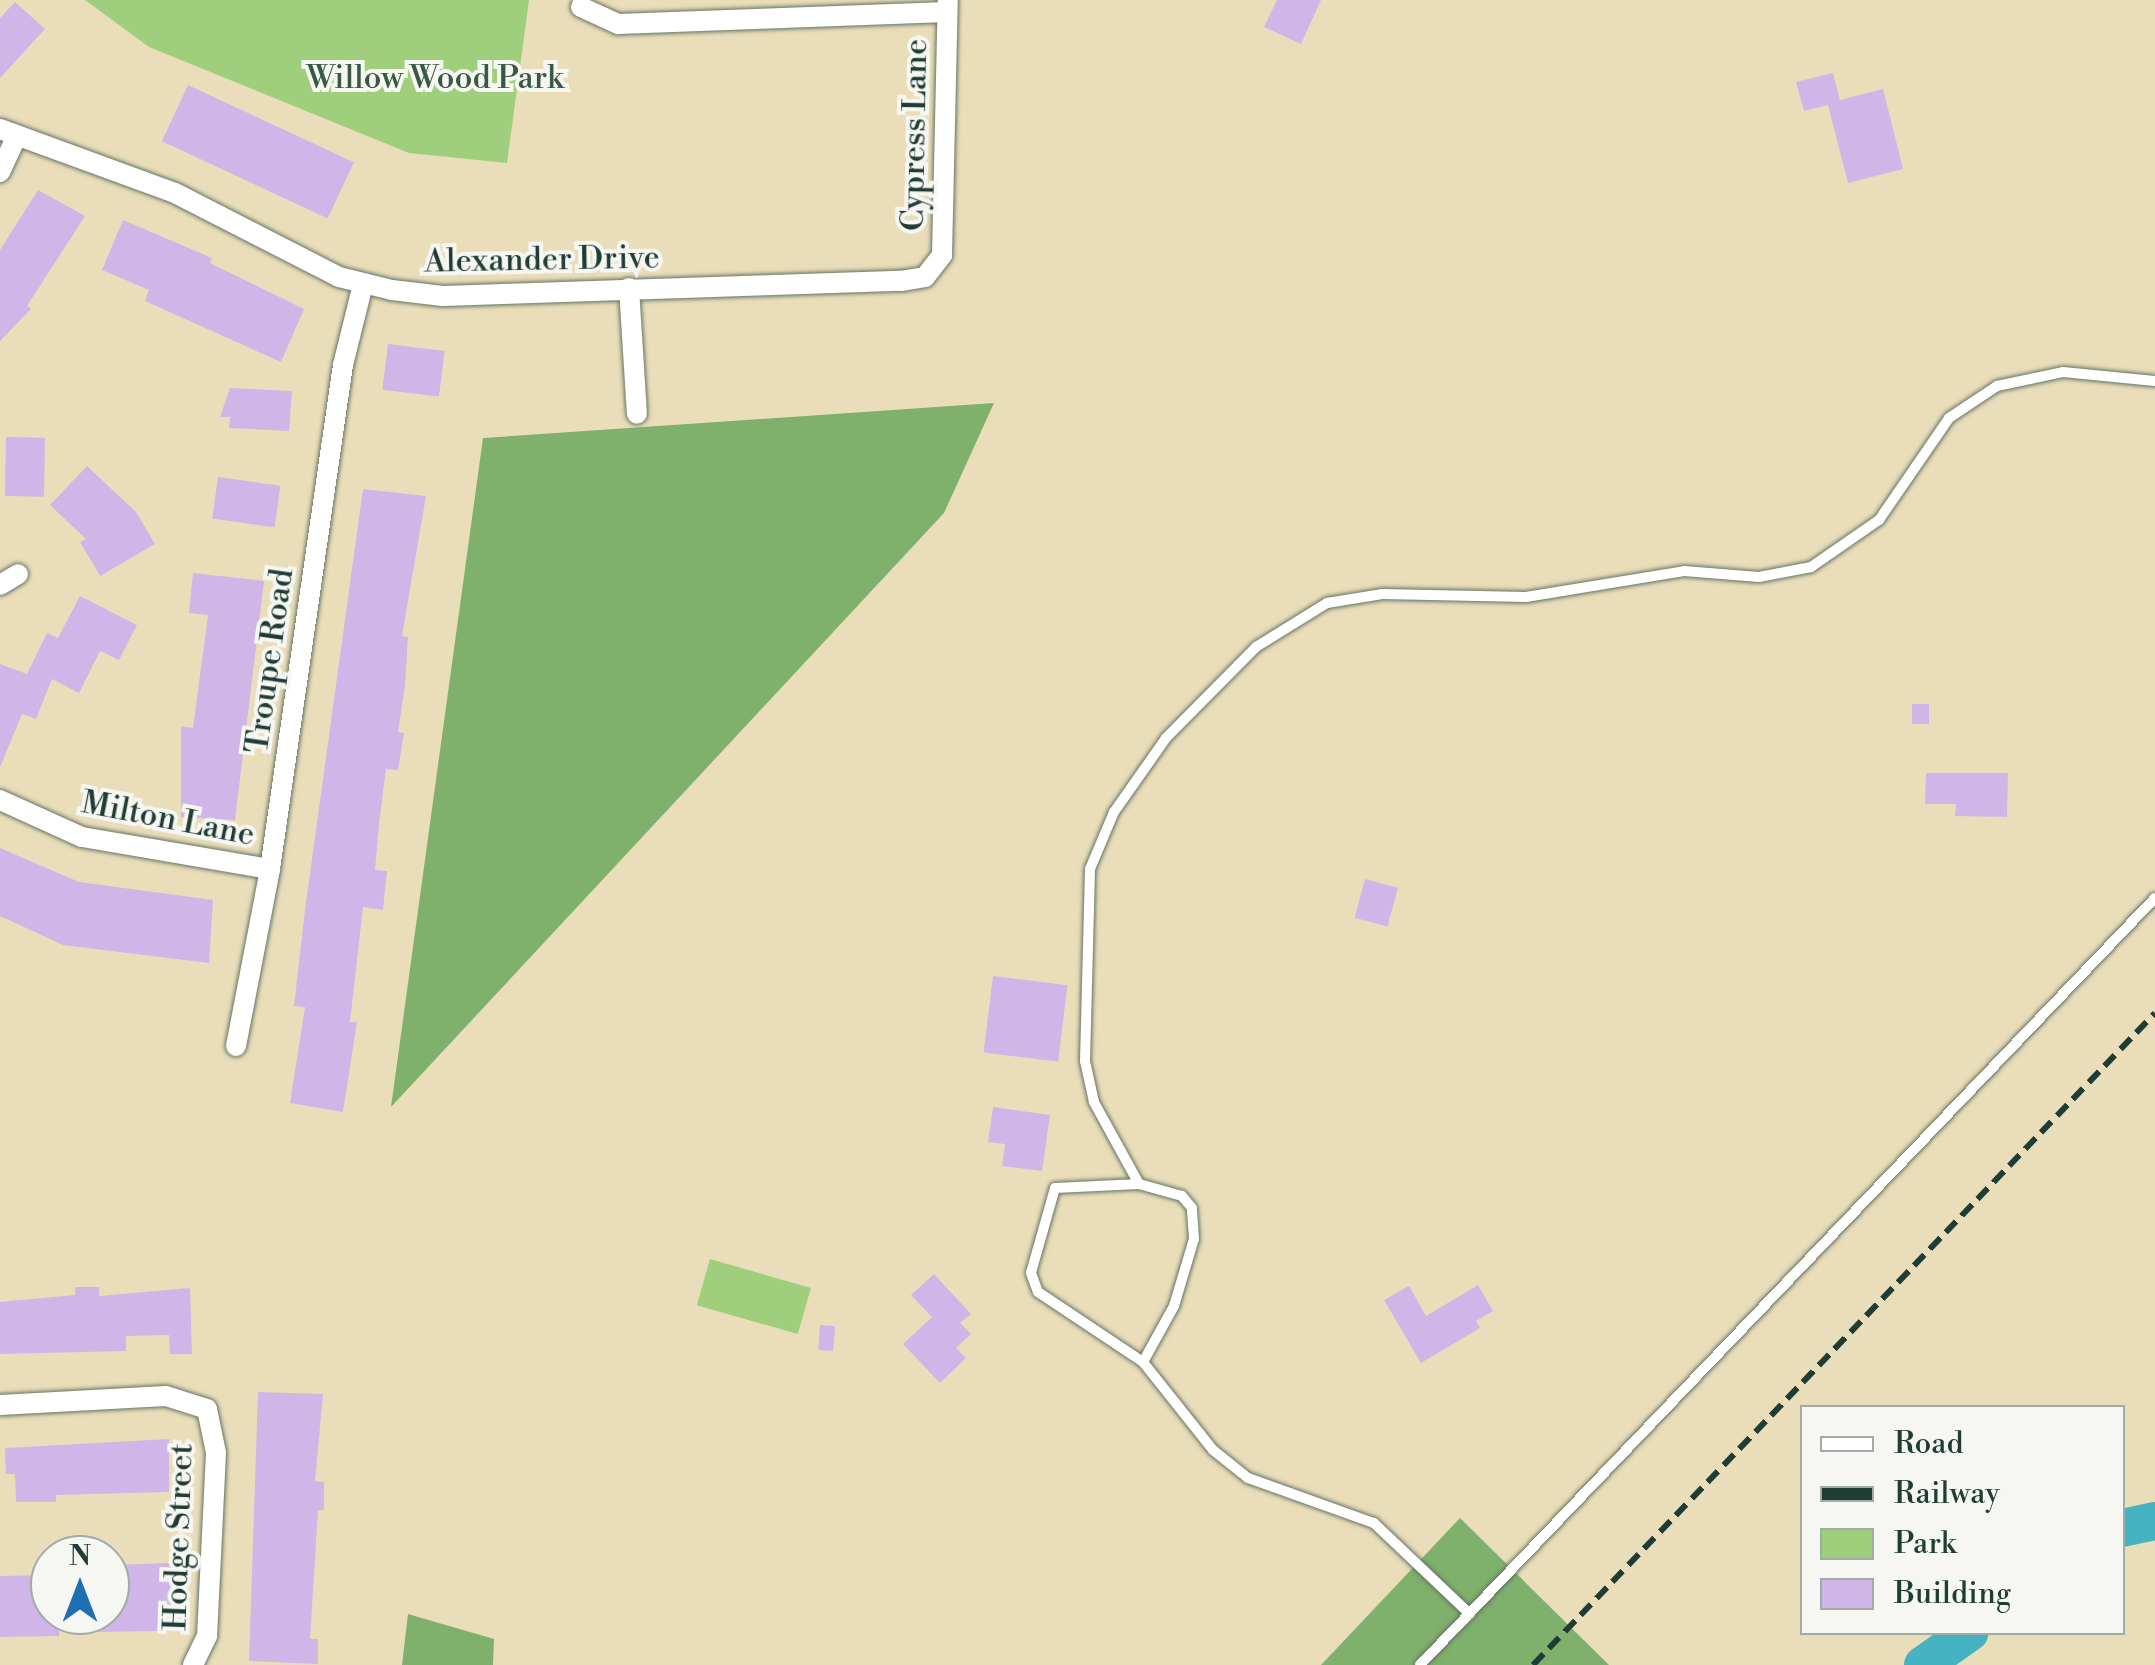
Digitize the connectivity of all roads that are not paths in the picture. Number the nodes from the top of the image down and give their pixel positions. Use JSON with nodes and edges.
{"nodes":[{"id":1,"x":947,"y":6,"type":"edge"},
{"id":2,"x":581,"y":7,"type":"dead end"},
{"id":3,"x":8,"y":133,"type":"edge"},
{"id":4,"x":0,"y":172,"type":"edge"},
{"id":5,"x":936,"y":269,"type":"joint"},
{"id":6,"x":364,"y":284,"type":"junction"},
{"id":7,"x":629,"y":288,"type":"junction"},
{"id":8,"x":2155,"y":381,"type":"edge"},
{"id":9,"x":637,"y":414,"type":"dead end"},
{"id":10,"x":0,"y":800,"type":"edge"},
{"id":11,"x":270,"y":869,"type":"junction"},
{"id":12,"x":2155,"y":898,"type":"edge"},
{"id":13,"x":236,"y":1046,"type":"dead end"},
{"id":14,"x":1139,"y":1184,"type":"junction"},
{"id":15,"x":1143,"y":1362,"type":"junction"},
{"id":16,"x":0,"y":1405,"type":"edge"},
{"id":17,"x":1470,"y":1614,"type":"junction"},
{"id":18,"x":193,"y":1665,"type":"edge"},
{"id":19,"x":1420,"y":1665,"type":"edge"}],
"edges":[{"from":1,"to":2,"type":"street"},
{"from":1,"to":5,"type":"street","name":"Cypress Lane"},
{"from":3,"to":4,"type":"street"},
{"from":3,"to":6,"type":"street","name":"Alexander Drive"},
{"from":5,"to":7,"type":"street","name":"Alexander Drive"},
{"from":6,"to":7,"type":"street","name":"Alexander Drive"},
{"from":6,"to":11,"type":"street","name":"Troupe Road"},
{"from":7,"to":9,"type":"street"},
{"from":8,"to":14,"type":"lane"},
{"from":10,"to":11,"type":"street","name":"Milton Lane"},
{"from":11,"to":13,"type":"street","name":"Troupe Road"},
{"from":12,"to":17,"type":"lane"},
{"from":14,"to":15,"type":"lane"},
{"from":14,"to":15,"type":"lane"},
{"from":15,"to":17,"type":"lane"},
{"from":16,"to":18,"type":"street","name":"Hodge Street"},
{"from":17,"to":19,"type":"lane"}]}
